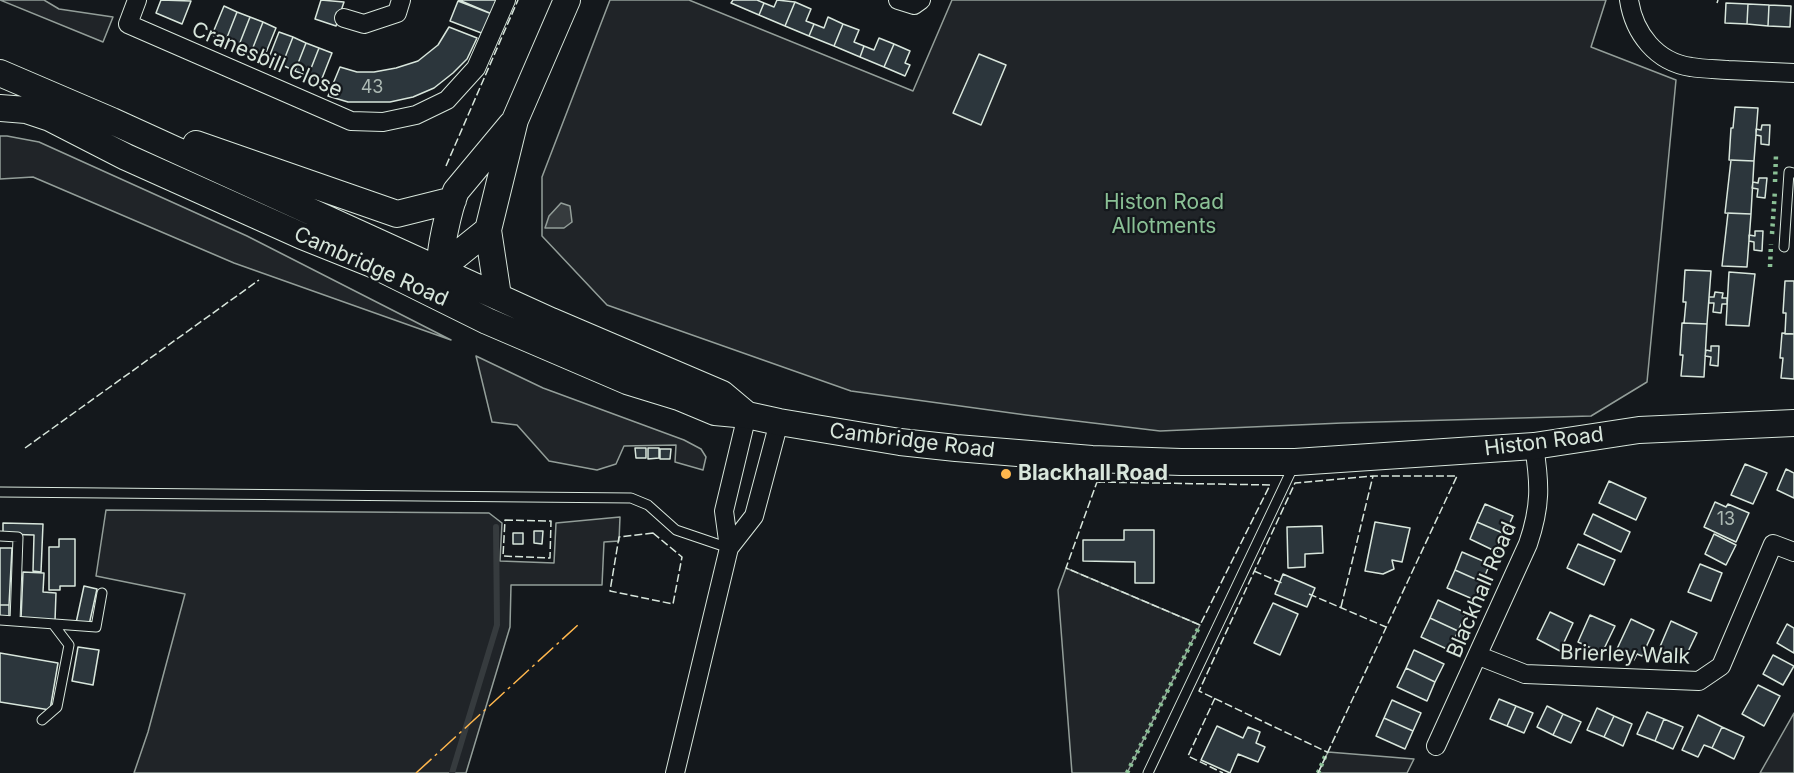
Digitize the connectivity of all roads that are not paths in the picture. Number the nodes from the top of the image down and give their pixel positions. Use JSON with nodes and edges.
{"nodes":[{"id":1,"x":137,"y":0,"type":"edge"},
{"id":2,"x":401,"y":0,"type":"edge"},
{"id":3,"x":506,"y":0,"type":"edge"},
{"id":4,"x":567,"y":0,"type":"edge"},
{"id":5,"x":898,"y":0,"type":"edge"},
{"id":6,"x":921,"y":0,"type":"edge"},
{"id":7,"x":1629,"y":0,"type":"edge"},
{"id":8,"x":344,"y":18,"type":"dead end"},
{"id":9,"x":0,"y":73,"type":"edge"},
{"id":10,"x":1794,"y":73,"type":"edge"},
{"id":11,"x":0,"y":108,"type":"edge"},
{"id":12,"x":515,"y":120,"type":"junction"},
{"id":13,"x":112,"y":121,"type":"junction"},
{"id":14,"x":1794,"y":172,"type":"edge"},
{"id":15,"x":453,"y":200,"type":"junction"},
{"id":16,"x":488,"y":230,"type":"junction"},
{"id":17,"x":1784,"y":247,"type":"dead end"},
{"id":18,"x":440,"y":270,"type":"junction"},
{"id":19,"x":415,"y":285,"type":"junction"},
{"id":20,"x":498,"y":296,"type":"junction"},
{"id":21,"x":487,"y":321,"type":"junction"},
{"id":22,"x":747,"y":415,"type":"junction"},
{"id":23,"x":779,"y":422,"type":"junction"},
{"id":24,"x":1794,"y":423,"type":"edge"},
{"id":25,"x":1534,"y":446,"type":"junction"},
{"id":26,"x":1295,"y":462,"type":"junction"},
{"id":27,"x":0,"y":492,"type":"edge"},
{"id":28,"x":0,"y":536,"type":"edge"},
{"id":29,"x":729,"y":548,"type":"junction"},
{"id":30,"x":1794,"y":552,"type":"edge"},
{"id":31,"x":102,"y":593,"type":"dead end"},
{"id":32,"x":0,"y":620,"type":"edge"},
{"id":33,"x":15,"y":621,"type":"junction"},
{"id":34,"x":53,"y":624,"type":"junction"},
{"id":35,"x":1479,"y":656,"type":"junction"},
{"id":36,"x":42,"y":720,"type":"dead end"},
{"id":37,"x":1436,"y":746,"type":"dead end"},
{"id":38,"x":675,"y":773,"type":"edge"},
{"id":39,"x":1148,"y":773,"type":"edge"}],
"edges":[{"from":1,"to":3,"type":"street","name":"Cranesbill Close"},
{"from":2,"to":8,"type":"street"},
{"from":4,"to":12,"type":"main road"},
{"from":5,"to":6,"type":"street"},
{"from":7,"to":10,"type":"street"},
{"from":9,"to":13,"type":"main road","name":"Cambridge Road"},
{"from":11,"to":19,"type":"main road","name":"Cambridge Road"},
{"from":12,"to":15,"type":"main road"},
{"from":12,"to":16,"type":"main road"},
{"from":13,"to":15,"type":"main road","name":"Cambridge Road"},
{"from":13,"to":18,"type":"main road","name":"Cambridge Road"},
{"from":14,"to":17,"type":"lane"},
{"from":15,"to":18,"type":"main road"},
{"from":16,"to":18,"type":"main road"},
{"from":16,"to":20,"type":"main road"},
{"from":18,"to":19,"type":"main road"},
{"from":18,"to":20,"type":"main road","name":"Cambridge Road"},
{"from":18,"to":21,"type":"main road"},
{"from":19,"to":21,"type":"main road","name":"Cambridge Road"},
{"from":20,"to":22,"type":"main road","name":"Cambridge Road"},
{"from":21,"to":22,"type":"main road","name":"Cambridge Road"},
{"from":22,"to":23,"type":"main road","name":"Cambridge Road"},
{"from":22,"to":29,"type":"street"},
{"from":23,"to":26,"type":"main road","name":"Cambridge Road"},
{"from":23,"to":29,"type":"street"},
{"from":24,"to":25,"type":"main road","name":"Histon Road"},
{"from":25,"to":26,"type":"main road","name":"Histon Road"},
{"from":25,"to":35,"type":"street","name":"Blackhall Road"},
{"from":26,"to":39,"type":"lane"},
{"from":27,"to":29,"type":"lane"},
{"from":28,"to":33,"type":"lane"},
{"from":29,"to":38,"type":"street"},
{"from":30,"to":35,"type":"street","name":"Brierley Walk"},
{"from":31,"to":34,"type":"lane"},
{"from":32,"to":33,"type":"lane"},
{"from":33,"to":34,"type":"lane"},
{"from":34,"to":36,"type":"lane"},
{"from":35,"to":37,"type":"street","name":"Blackhall Road"}]}
